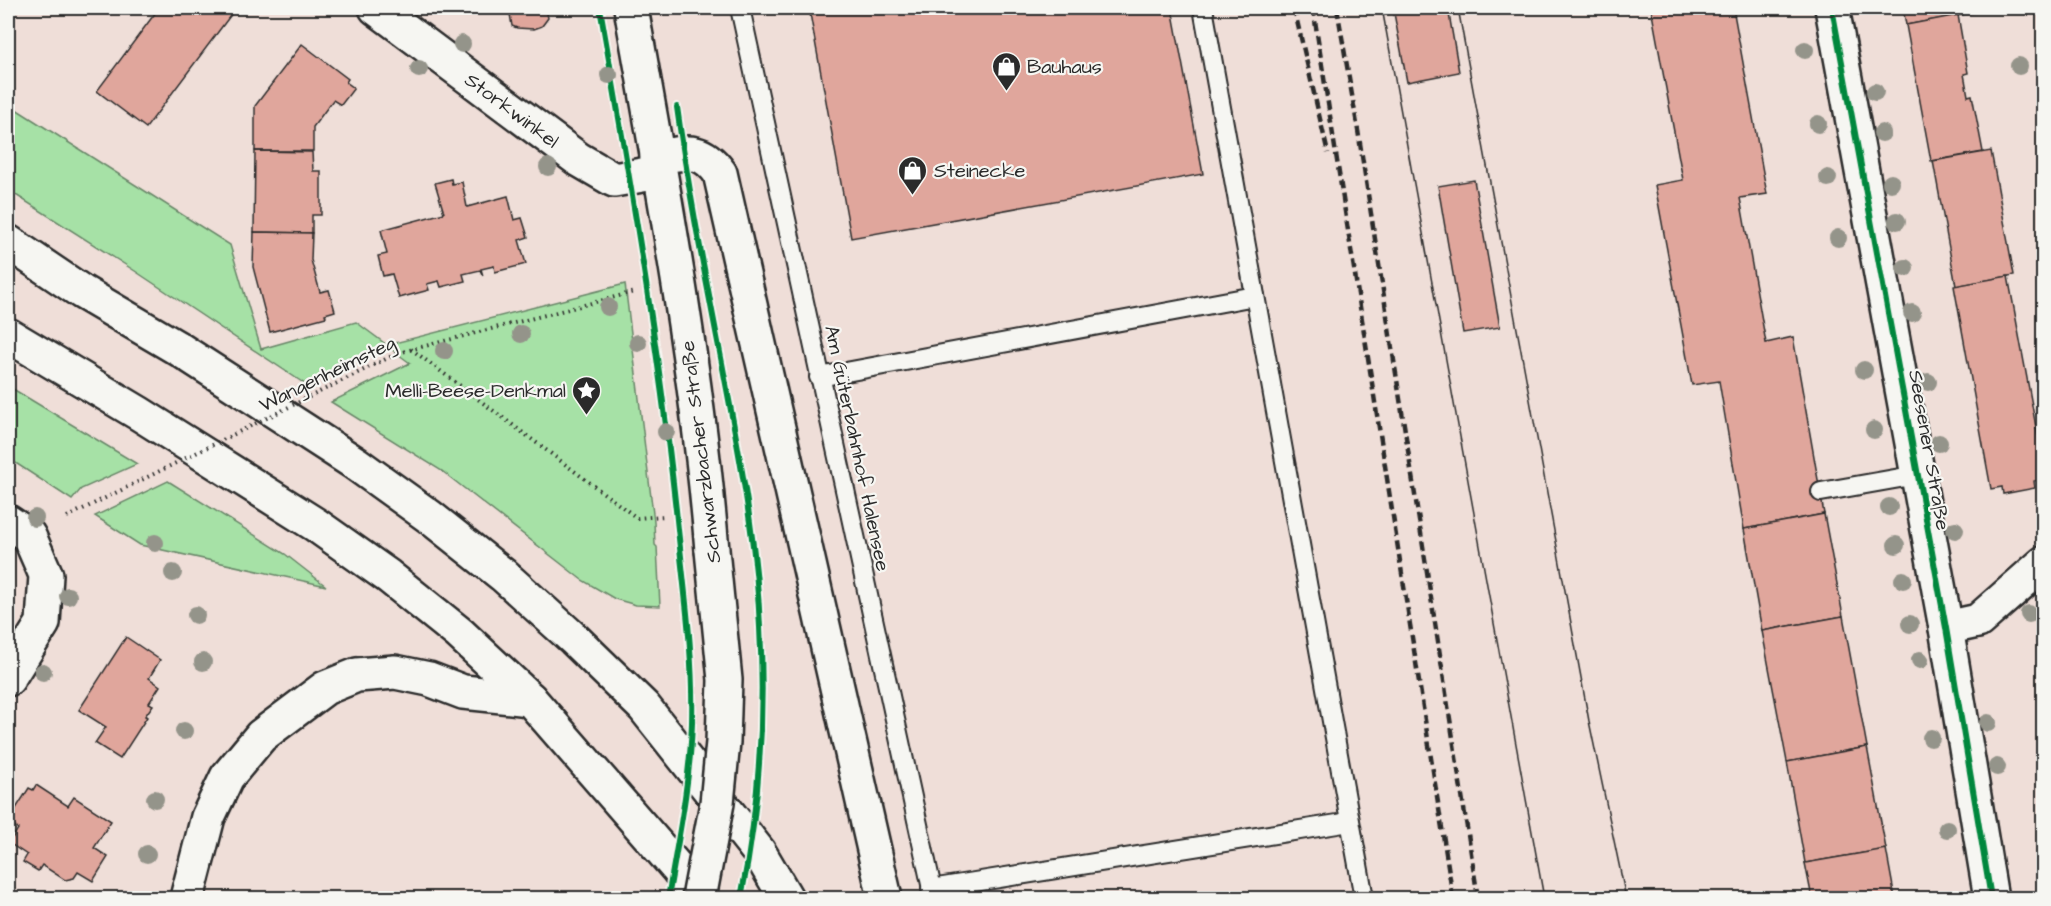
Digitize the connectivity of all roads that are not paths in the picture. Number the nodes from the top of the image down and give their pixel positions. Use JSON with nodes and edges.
{"nodes":[{"id":1,"x":376,"y":8,"type":"edge"},
{"id":2,"x":631,"y":8,"type":"edge"},
{"id":3,"x":740,"y":8,"type":"edge"},
{"id":4,"x":1203,"y":8,"type":"edge"},
{"id":5,"x":1832,"y":8,"type":"edge"},
{"id":6,"x":658,"y":165,"type":"junction"},
{"id":7,"x":8,"y":242,"type":"edge"},
{"id":8,"x":1255,"y":296,"type":"junction"},
{"id":9,"x":8,"y":335,"type":"edge"},
{"id":10,"x":819,"y":377,"type":"junction"},
{"id":11,"x":1917,"y":475,"type":"junction"},
{"id":12,"x":1821,"y":492,"type":"dead end"},
{"id":13,"x":18,"y":529,"type":"edge"},
{"id":14,"x":2043,"y":563,"type":"edge"},
{"id":15,"x":1946,"y":628,"type":"junction"},
{"id":16,"x":8,"y":679,"type":"edge"},
{"id":17,"x":530,"y":699,"type":"junction"},
{"id":18,"x":1350,"y":822,"type":"junction"},
{"id":19,"x":932,"y":894,"type":"edge"},
{"id":20,"x":187,"y":898,"type":"edge"},
{"id":21,"x":698,"y":898,"type":"edge"},
{"id":22,"x":786,"y":898,"type":"edge"},
{"id":23,"x":885,"y":898,"type":"edge"},
{"id":24,"x":1364,"y":898,"type":"edge"},
{"id":25,"x":1991,"y":898,"type":"edge"}],
"edges":[{"from":1,"to":6,"type":"main road","name":"Storkwinkel"},
{"from":2,"to":6,"type":"main road","name":"Schwarzbacher Straße"},
{"from":3,"to":10,"type":"lane","name":"Am Güterbahnhof Halensee"},
{"from":4,"to":8,"type":"lane"},
{"from":5,"to":11,"type":"main road","name":"Seesener Straße"},
{"from":6,"to":21,"type":"main road","name":"Schwarzbacher Straße","bridge":true},
{"from":6,"to":23,"type":"main road","name":"Storkwinkel"},
{"from":7,"to":22,"type":"main road"},
{"from":8,"to":10,"type":"lane"},
{"from":8,"to":18,"type":"lane"},
{"from":9,"to":17,"type":"main road"},
{"from":10,"to":19,"type":"lane","name":"Am Güterbahnhof Halensee"},
{"from":11,"to":12,"type":"lane"},
{"from":11,"to":15,"type":"main road","name":"Seesener Straße"},
{"from":13,"to":16,"type":"main road"},
{"from":14,"to":15,"type":"main road"},
{"from":15,"to":25,"type":"main road","name":"Seesener Straße"},
{"from":17,"to":20,"type":"main road"},
{"from":17,"to":21,"type":"main road"},
{"from":18,"to":19,"type":"lane"},
{"from":18,"to":24,"type":"lane"}]}
